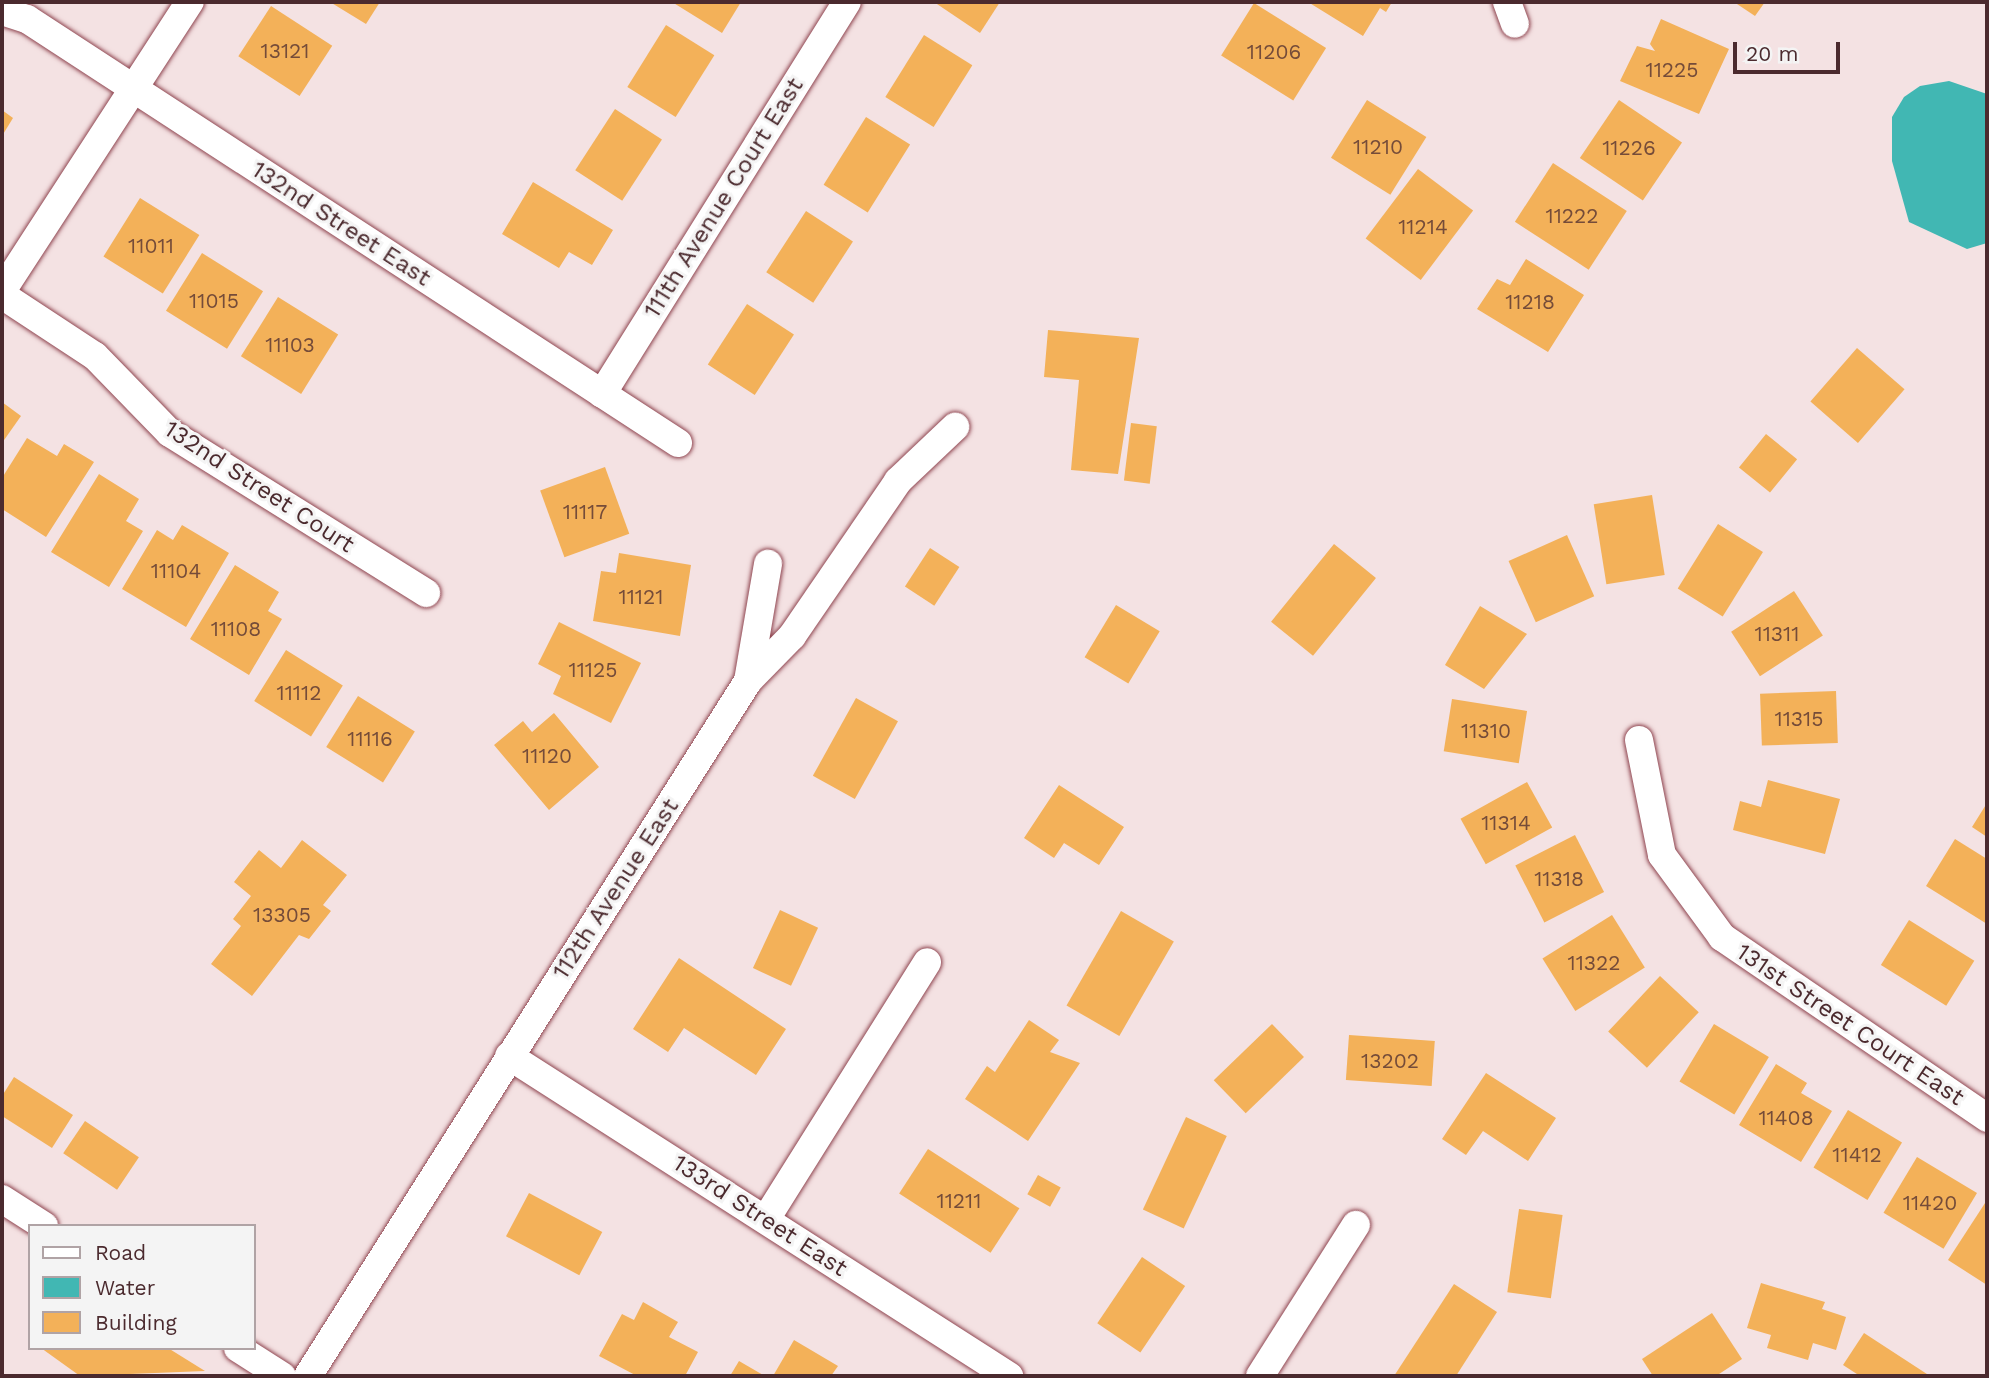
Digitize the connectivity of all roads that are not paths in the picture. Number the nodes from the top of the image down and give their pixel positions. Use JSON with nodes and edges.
{"nodes":[{"id":1,"x":190,"y":2,"type":"edge"},
{"id":2,"x":847,"y":2,"type":"edge"},
{"id":3,"x":2,"y":10,"type":"edge"},
{"id":4,"x":135,"y":90,"type":"junction"},
{"id":5,"x":2,"y":293,"type":"edge"},
{"id":6,"x":602,"y":394,"type":"junction"},
{"id":7,"x":954,"y":428,"type":"dead end"},
{"id":8,"x":678,"y":443,"type":"dead end"},
{"id":9,"x":768,"y":564,"type":"dead end"},
{"id":10,"x":426,"y":593,"type":"dead end"},
{"id":11,"x":748,"y":681,"type":"junction"},
{"id":12,"x":1639,"y":740,"type":"dead end"},
{"id":13,"x":927,"y":962,"type":"dead end"},
{"id":14,"x":509,"y":1056,"type":"junction"},
{"id":15,"x":1984,"y":1108,"type":"edge"},
{"id":16,"x":2,"y":1199,"type":"edge"},
{"id":17,"x":766,"y":1219,"type":"junction"},
{"id":18,"x":41,"y":1224,"type":"edge"},
{"id":19,"x":1356,"y":1225,"type":"dead end"},
{"id":20,"x":241,"y":1350,"type":"edge"},
{"id":21,"x":282,"y":1376,"type":"edge"},
{"id":22,"x":308,"y":1376,"type":"edge"},
{"id":23,"x":1009,"y":1376,"type":"edge"},
{"id":24,"x":1260,"y":1376,"type":"edge"}],
"edges":[{"from":1,"to":4,"type":"street"},
{"from":2,"to":6,"type":"street","name":"111th Avenue Court East"},
{"from":3,"to":4,"type":"street","name":"132nd Street East"},
{"from":4,"to":5,"type":"street"},
{"from":4,"to":6,"type":"street","name":"132nd Street East"},
{"from":5,"to":10,"type":"street","name":"132nd Street Court"},
{"from":6,"to":8,"type":"street","name":"132nd Street East"},
{"from":7,"to":11,"type":"street","name":"112th Avenue East"},
{"from":9,"to":11,"type":"street"},
{"from":11,"to":14,"type":"street","name":"112th Avenue East"},
{"from":12,"to":15,"type":"street","name":"131st Street Court East"},
{"from":13,"to":17,"type":"street"},
{"from":14,"to":17,"type":"street","name":"133rd Street East"},
{"from":14,"to":22,"type":"street","name":"112th Avenue East"},
{"from":16,"to":18,"type":"street"},
{"from":17,"to":23,"type":"street","name":"133rd Street East"},
{"from":19,"to":24,"type":"street"},
{"from":20,"to":21,"type":"street"}]}
